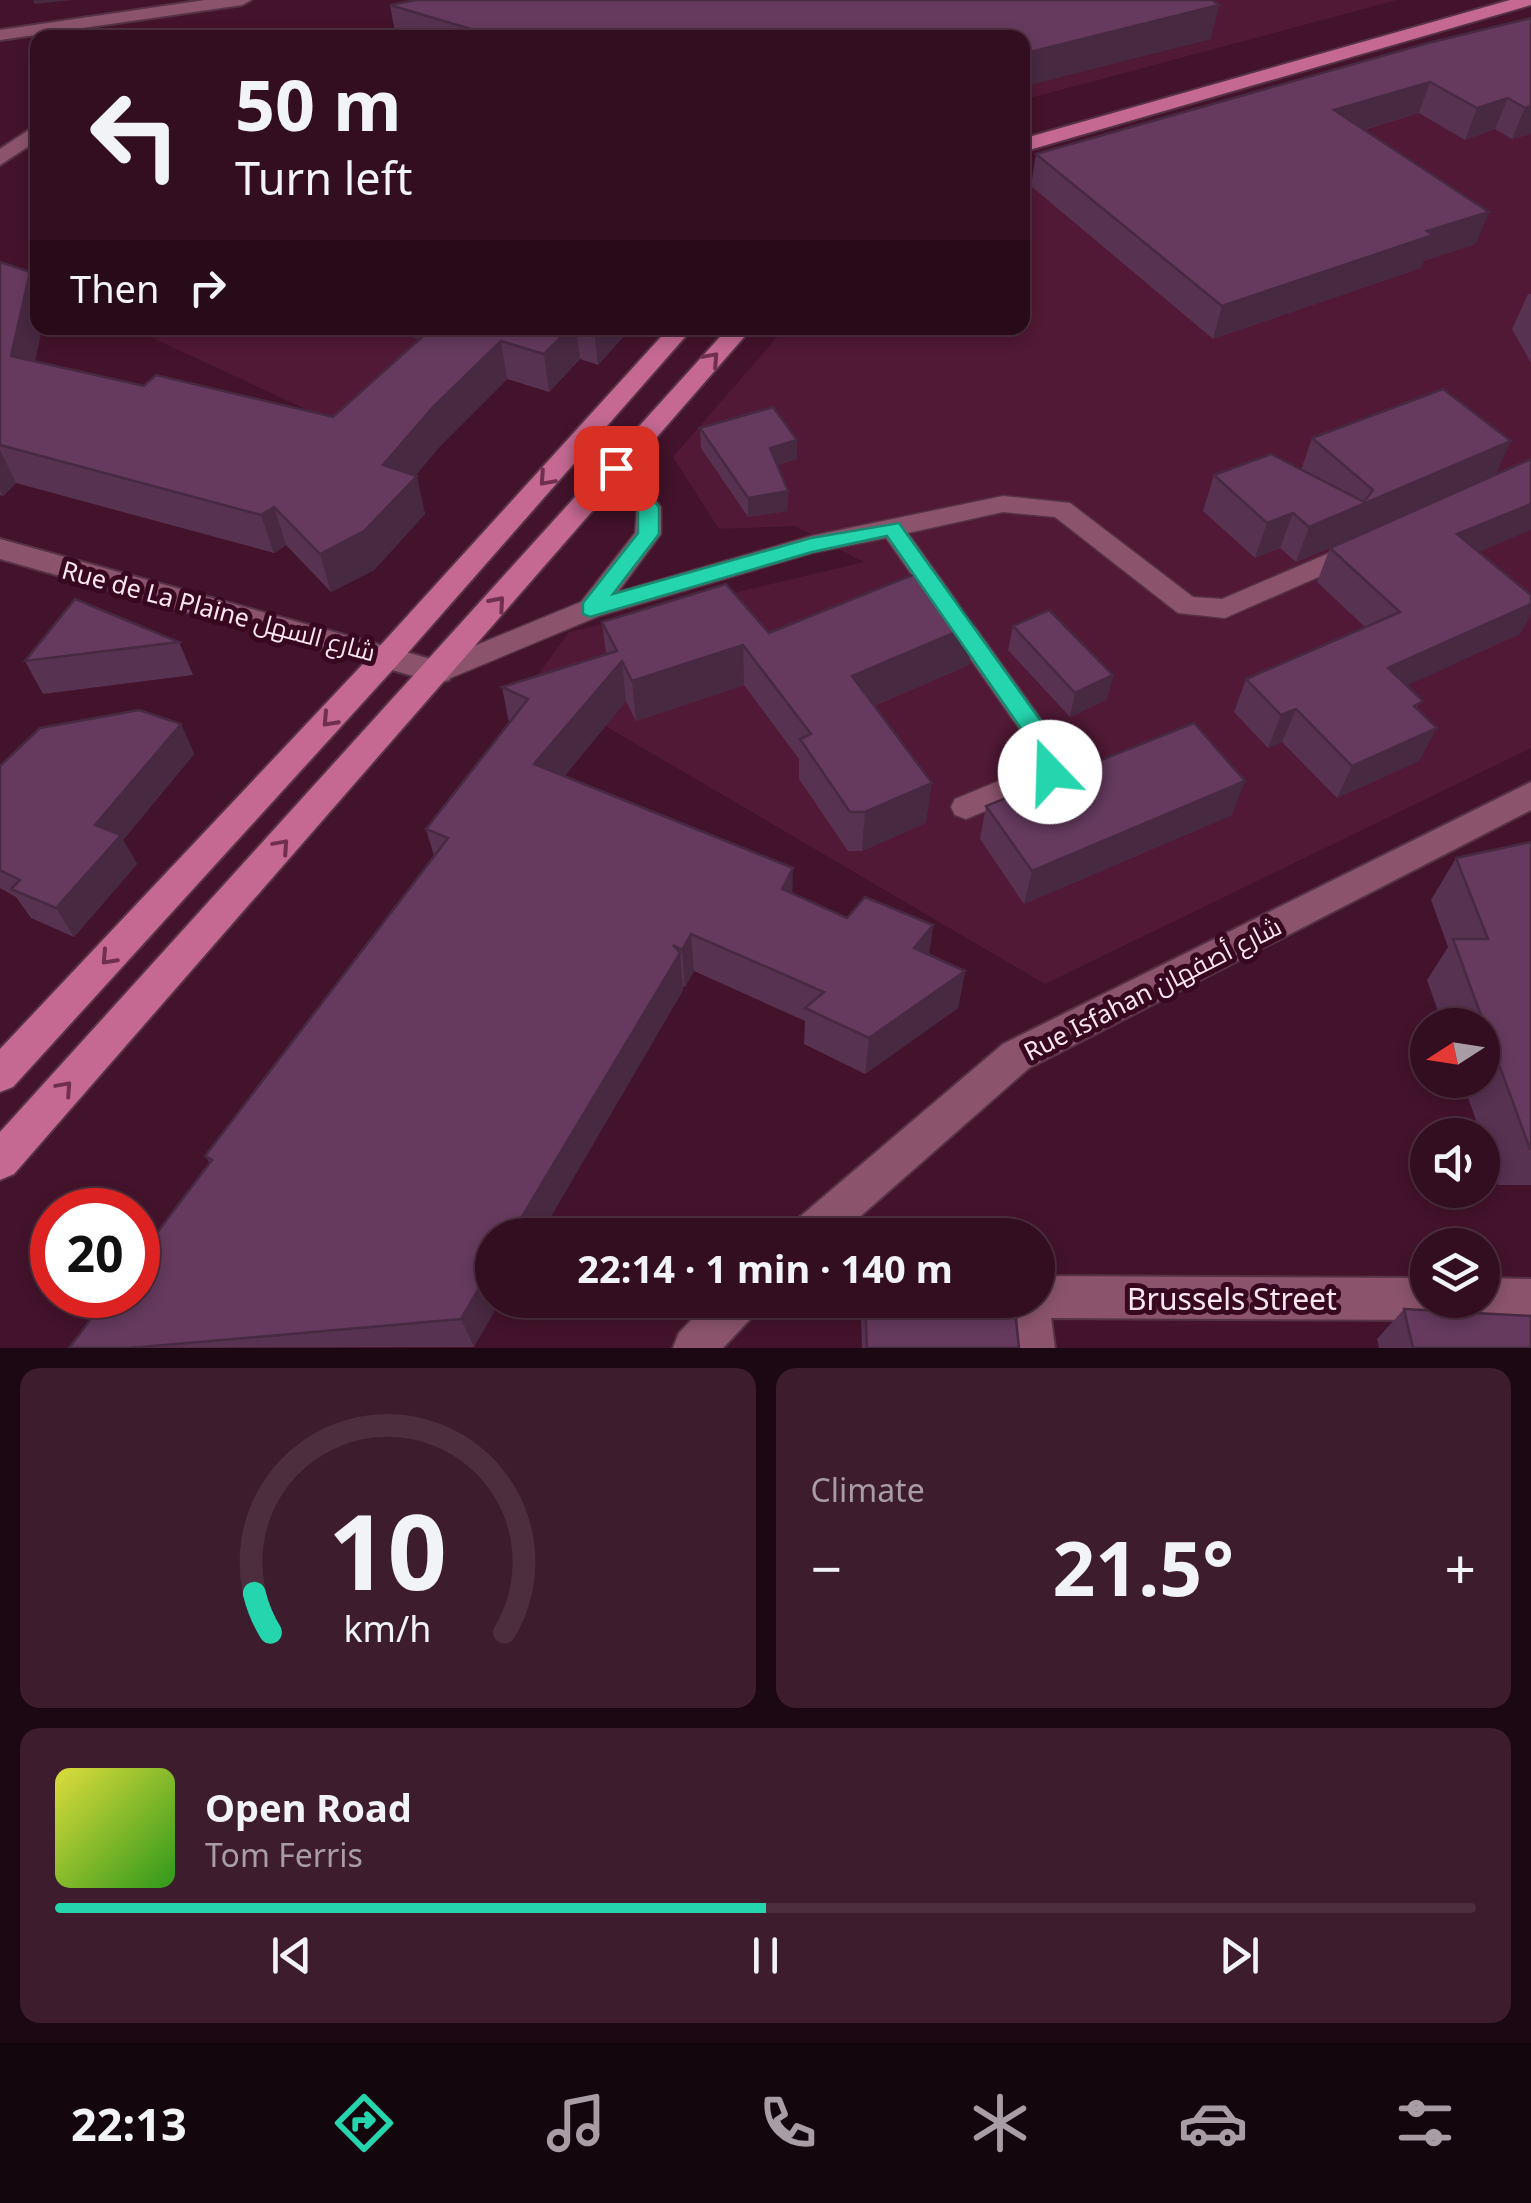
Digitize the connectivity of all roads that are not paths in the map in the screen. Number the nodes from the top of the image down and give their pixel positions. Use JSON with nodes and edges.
{"nodes":[{"id":1,"x":242,"y":0,"type":"edge"},
{"id":2,"x":1474,"y":0,"type":"edge"},
{"id":3,"x":1529,"y":0,"type":"edge"},
{"id":4,"x":35,"y":30,"type":"edge"},
{"id":5,"x":30,"y":31,"type":"edge"},
{"id":6,"x":0,"y":35,"type":"edge"},
{"id":7,"x":1030,"y":124,"type":"edge"},
{"id":8,"x":30,"y":136,"type":"edge"},
{"id":9,"x":1030,"y":144,"type":"edge"},
{"id":10,"x":0,"y":159,"type":"edge"},
{"id":11,"x":675,"y":335,"type":"edge"},
{"id":12,"x":734,"y":335,"type":"edge"},
{"id":13,"x":616,"y":468,"type":"junction"},
{"id":14,"x":892,"y":528,"type":"junction"},
{"id":15,"x":1380,"y":540,"type":"edge"},
{"id":16,"x":0,"y":549,"type":"edge"},
{"id":17,"x":590,"y":609,"type":"junction"},
{"id":18,"x":388,"y":656,"type":"junction"},
{"id":19,"x":438,"y":672,"type":"junction"},
{"id":20,"x":1531,"y":795,"type":"edge"},
{"id":21,"x":966,"y":806,"type":"dead end"},
{"id":22,"x":0,"y":1075,"type":"edge"},
{"id":23,"x":0,"y":1161,"type":"edge"},
{"id":24,"x":830,"y":1218,"type":"edge"},
{"id":25,"x":1055,"y":1298,"type":"edge"},
{"id":26,"x":1410,"y":1299,"type":"edge"},
{"id":27,"x":1500,"y":1300,"type":"edge"},
{"id":28,"x":1531,"y":1300,"type":"edge"},
{"id":29,"x":722,"y":1318,"type":"edge"},
{"id":30,"x":1030,"y":1318,"type":"edge"},
{"id":31,"x":694,"y":1348,"type":"edge"},
{"id":32,"x":1034,"y":1348,"type":"edge"}],
"edges":[{"from":1,"to":4,"type":"street"},
{"from":2,"to":7,"type":"main road"},
{"from":3,"to":9,"type":"main road"},
{"from":5,"to":6,"type":"street"},
{"from":8,"to":10,"type":"street"},
{"from":11,"to":18,"type":"main road","one_way":true},
{"from":13,"to":12,"type":"main road","one_way":true},
{"from":13,"to":17,"type":"lane"},
{"from":19,"to":13,"type":"main road","one_way":true},
{"from":14,"to":15,"type":"lane"},
{"from":14,"to":17,"type":"lane"},
{"from":14,"to":21,"type":"lane"},
{"from":16,"to":18,"type":"street","name":"Rue de La Plaine شارع السهل"},
{"from":17,"to":19,"type":"lane"},
{"from":18,"to":19,"type":"street","name":"Rue de La Plaine شارع السهل"},
{"from":18,"to":22,"type":"main road","one_way":true},
{"from":23,"to":19,"type":"main road","one_way":true},
{"from":20,"to":24,"type":"street","name":"Rue Isfahan شارع أصفهان"},
{"from":25,"to":26,"type":"street","name":"Brussels Street"},
{"from":27,"to":28,"type":"street"},
{"from":29,"to":31,"type":"street"},
{"from":30,"to":32,"type":"street"}]}
